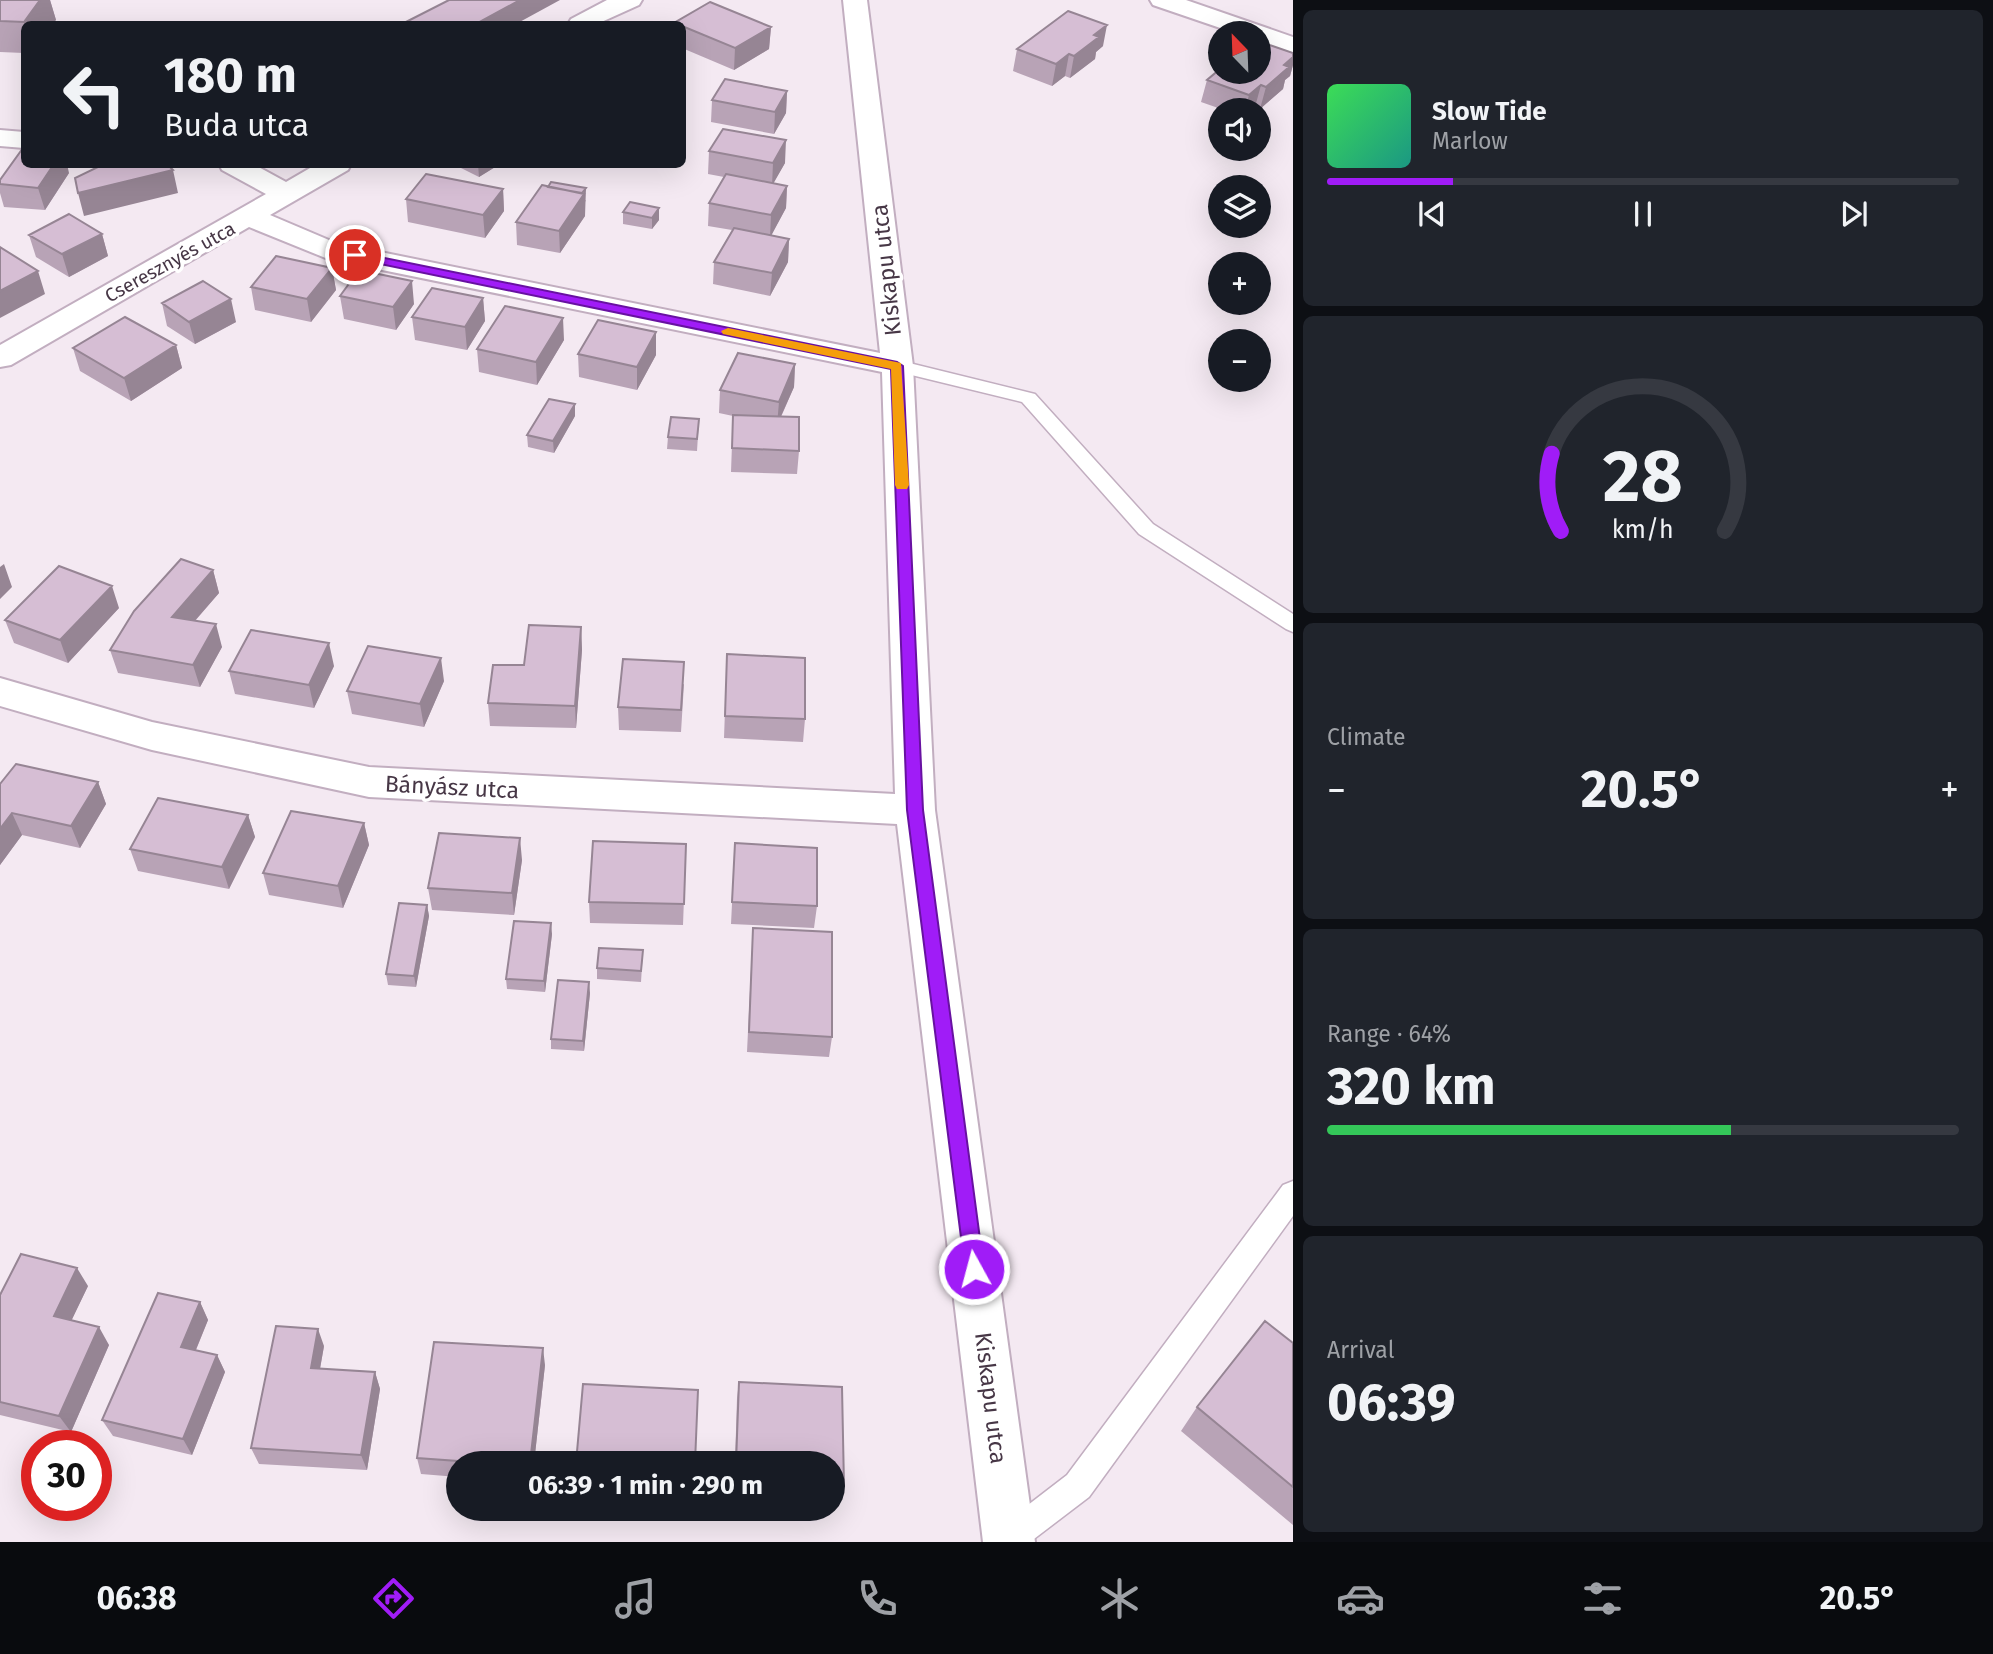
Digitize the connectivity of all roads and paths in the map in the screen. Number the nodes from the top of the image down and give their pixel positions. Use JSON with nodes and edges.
{"nodes":[{"id":1,"x":855,"y":0,"type":"edge"},
{"id":2,"x":1162,"y":0,"type":"edge"},
{"id":3,"x":616,"y":2,"type":"edge"},
{"id":4,"x":585,"y":21,"type":"edge"},
{"id":5,"x":1223,"y":21,"type":"edge"},
{"id":6,"x":1271,"y":38,"type":"edge"},
{"id":7,"x":1293,"y":46,"type":"edge"},
{"id":8,"x":0,"y":138,"type":"edge"},
{"id":9,"x":21,"y":140,"type":"edge"},
{"id":10,"x":239,"y":168,"type":"edge"},
{"id":11,"x":331,"y":168,"type":"edge"},
{"id":12,"x":287,"y":194,"type":"junction"},
{"id":13,"x":251,"y":217,"type":"junction"},
{"id":14,"x":0,"y":358,"type":"edge"},
{"id":15,"x":897,"y":366,"type":"junction"},
{"id":16,"x":1293,"y":624,"type":"edge"},
{"id":17,"x":0,"y":692,"type":"edge"},
{"id":18,"x":915,"y":810,"type":"junction"},
{"id":19,"x":1293,"y":1194,"type":"edge"},
{"id":20,"x":1009,"y":1541,"type":"edge"}],
"edges":[{"from":1,"to":15,"type":"street","name":"Kiskapu utca"},
{"from":2,"to":5,"type":"street"},
{"from":3,"to":4,"type":"street"},
{"from":6,"to":7,"type":"street"},
{"from":8,"to":9,"type":"street"},
{"from":10,"to":12,"type":"street"},
{"from":11,"to":12,"type":"street","name":"Cseresznyés utca"},
{"from":12,"to":13,"type":"street","name":"Cseresznyés utca"},
{"from":13,"to":14,"type":"street","name":"Cseresznyés utca"},
{"from":13,"to":15,"type":"street"},
{"from":15,"to":16,"type":"lane"},
{"from":15,"to":18,"type":"street","name":"Kiskapu utca"},
{"from":17,"to":18,"type":"street","name":"Bányász utca"},
{"from":18,"to":20,"type":"street","name":"Kiskapu utca"},
{"from":19,"to":20,"type":"lane"}]}
